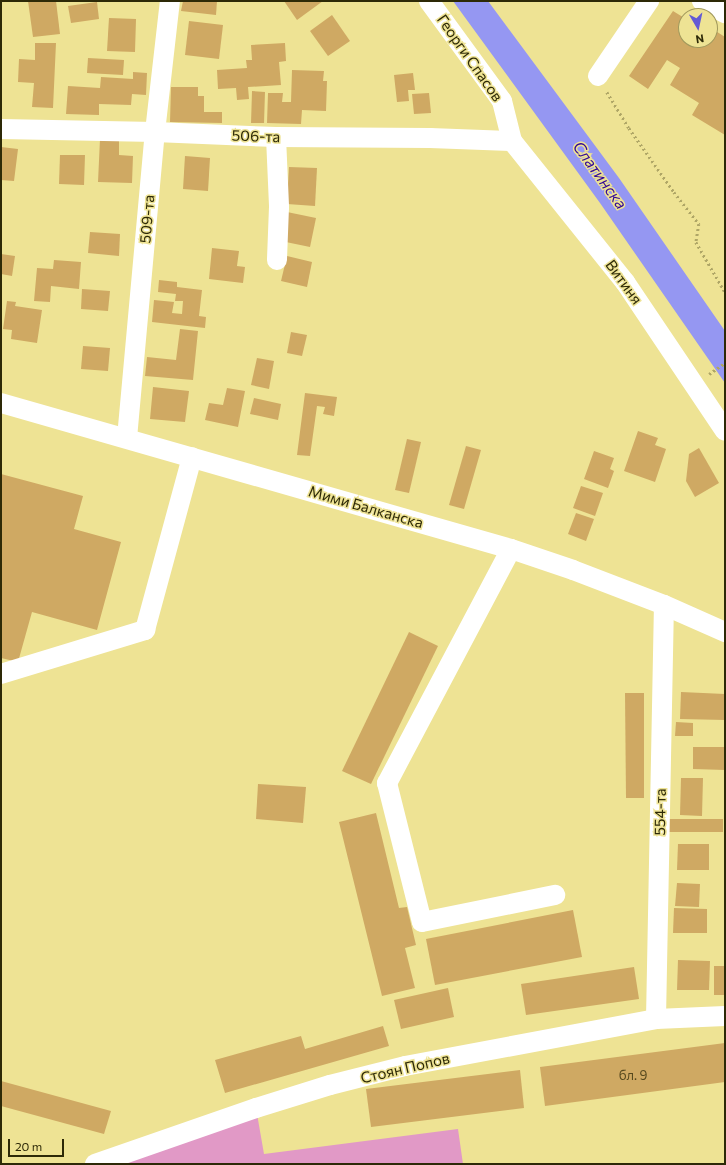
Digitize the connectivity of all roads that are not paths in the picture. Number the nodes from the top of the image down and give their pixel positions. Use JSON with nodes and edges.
{"nodes":[{"id":1,"x":170,"y":1,"type":"edge"},
{"id":2,"x":429,"y":1,"type":"edge"},
{"id":3,"x":649,"y":1,"type":"edge"},
{"id":4,"x":702,"y":1,"type":"edge"},
{"id":5,"x":725,"y":13,"type":"edge"},
{"id":6,"x":598,"y":76,"type":"road end"},
{"id":7,"x":1,"y":129,"type":"edge"},
{"id":8,"x":155,"y":132,"type":"junction"},
{"id":9,"x":276,"y":137,"type":"junction"},
{"id":10,"x":512,"y":141,"type":"junction"},
{"id":11,"x":277,"y":260,"type":"dead end"},
{"id":12,"x":1,"y":403,"type":"edge"},
{"id":13,"x":725,"y":432,"type":"edge"},
{"id":14,"x":127,"y":438,"type":"junction"},
{"id":15,"x":192,"y":457,"type":"junction"},
{"id":16,"x":511,"y":549,"type":"junction"},
{"id":17,"x":664,"y":605,"type":"junction"},
{"id":18,"x":725,"y":632,"type":"edge"},
{"id":19,"x":1,"y":674,"type":"edge"},
{"id":20,"x":555,"y":895,"type":"dead end"},
{"id":21,"x":725,"y":1016,"type":"edge"},
{"id":22,"x":656,"y":1019,"type":"junction"},
{"id":23,"x":95,"y":1164,"type":"edge"}],
"edges":[{"from":1,"to":8,"type":"street","name":"509-та"},
{"from":2,"to":10,"type":"street","name":"Георги Спасов"},
{"from":3,"to":6,"type":"street"},
{"from":4,"to":5,"type":"street"},
{"from":7,"to":8,"type":"street","name":"506-та"},
{"from":8,"to":9,"type":"street","name":"506-та"},
{"from":8,"to":14,"type":"street","name":"509-та"},
{"from":9,"to":10,"type":"street","name":"506-та"},
{"from":9,"to":11,"type":"street"},
{"from":10,"to":13,"type":"street","name":"Витиня"},
{"from":12,"to":14,"type":"street","name":"Мими Балканска"},
{"from":14,"to":15,"type":"street","name":"Мими Балканска"},
{"from":15,"to":16,"type":"street","name":"Мими Балканска"},
{"from":15,"to":19,"type":"street"},
{"from":16,"to":17,"type":"street","name":"Мими Балканска"},
{"from":16,"to":20,"type":"street"},
{"from":17,"to":18,"type":"street","name":"Мими Балканска"},
{"from":17,"to":22,"type":"street","name":"554-та"},
{"from":21,"to":22,"type":"street","name":"Стоян Попов"},
{"from":22,"to":23,"type":"street","name":"Стоян Попов"}]}
